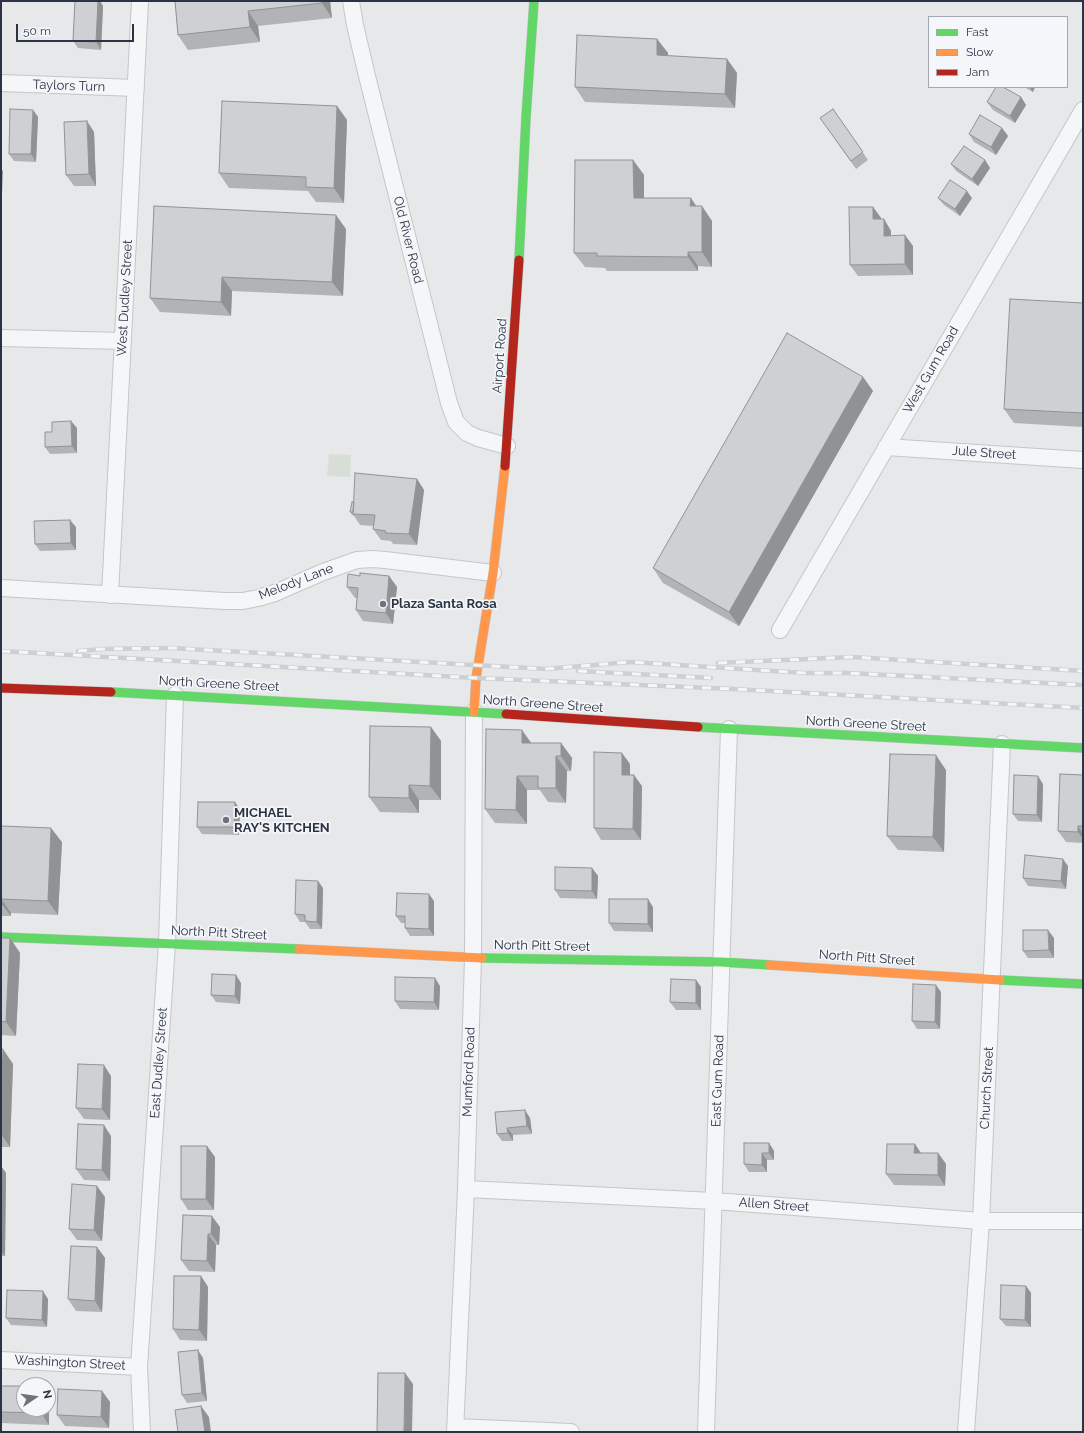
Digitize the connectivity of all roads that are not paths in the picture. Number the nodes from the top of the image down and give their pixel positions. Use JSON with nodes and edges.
{"nodes":[{"id":1,"x":140,"y":1,"type":"edge"},
{"id":2,"x":351,"y":1,"type":"edge"},
{"id":3,"x":534,"y":1,"type":"edge"},
{"id":4,"x":1,"y":83,"type":"edge"},
{"id":5,"x":136,"y":88,"type":"junction"},
{"id":6,"x":1083,"y":110,"type":"edge"},
{"id":7,"x":1,"y":338,"type":"edge"},
{"id":8,"x":123,"y":340,"type":"junction"},
{"id":9,"x":507,"y":446,"type":"junction"},
{"id":10,"x":886,"y":447,"type":"junction"},
{"id":11,"x":1083,"y":460,"type":"edge"},
{"id":12,"x":493,"y":573,"type":"junction"},
{"id":13,"x":1,"y":588,"type":"edge"},
{"id":14,"x":110,"y":595,"type":"junction"},
{"id":15,"x":780,"y":630,"type":"dead end"},
{"id":16,"x":1,"y":688,"type":"edge"},
{"id":17,"x":175,"y":695,"type":"junction"},
{"id":18,"x":474,"y":712,"type":"junction"},
{"id":19,"x":730,"y":729,"type":"junction"},
{"id":20,"x":1002,"y":744,"type":"junction"},
{"id":21,"x":1083,"y":748,"type":"edge"},
{"id":22,"x":1,"y":937,"type":"edge"},
{"id":23,"x":167,"y":943,"type":"junction"},
{"id":24,"x":473,"y":958,"type":"junction"},
{"id":25,"x":721,"y":962,"type":"junction"},
{"id":26,"x":992,"y":980,"type":"junction"},
{"id":27,"x":1083,"y":984,"type":"edge"},
{"id":28,"x":466,"y":1189,"type":"junction"},
{"id":29,"x":714,"y":1201,"type":"junction"},
{"id":30,"x":981,"y":1221,"type":"junction"},
{"id":31,"x":1083,"y":1221,"type":"edge"},
{"id":32,"x":1,"y":1360,"type":"edge"},
{"id":33,"x":139,"y":1367,"type":"junction"},
{"id":34,"x":456,"y":1429,"type":"edge"},
{"id":35,"x":142,"y":1432,"type":"edge"},
{"id":36,"x":571,"y":1432,"type":"edge"},
{"id":37,"x":706,"y":1432,"type":"edge"},
{"id":38,"x":966,"y":1432,"type":"edge"}],
"edges":[{"from":1,"to":5,"type":"street","name":"West Dudley Street"},
{"from":2,"to":9,"type":"street","name":"Old River Road"},
{"from":3,"to":9,"type":"street","name":"Airport Road"},
{"from":4,"to":5,"type":"street","name":"Taylors Turn"},
{"from":5,"to":8,"type":"street","name":"West Dudley Street"},
{"from":6,"to":10,"type":"street","name":"West Gum Road"},
{"from":7,"to":8,"type":"street"},
{"from":8,"to":14,"type":"street","name":"West Dudley Street"},
{"from":9,"to":12,"type":"street","name":"Airport Road"},
{"from":10,"to":11,"type":"street","name":"Jule Street"},
{"from":10,"to":15,"type":"street","name":"West Gum Road"},
{"from":12,"to":14,"type":"street","name":"Melody Lane"},
{"from":12,"to":18,"type":"street","name":"Airport Road"},
{"from":13,"to":14,"type":"street","name":"Melody Lane"},
{"from":16,"to":17,"type":"street","name":"North Greene Street"},
{"from":17,"to":18,"type":"street","name":"North Greene Street"},
{"from":17,"to":23,"type":"street","name":"East Dudley Street"},
{"from":18,"to":19,"type":"street","name":"North Greene Street"},
{"from":18,"to":24,"type":"street","name":"Mumford Road"},
{"from":19,"to":20,"type":"street","name":"North Greene Street"},
{"from":19,"to":25,"type":"street","name":"East Gum Road"},
{"from":20,"to":21,"type":"street","name":"North Greene Street"},
{"from":20,"to":26,"type":"street","name":"Church Street"},
{"from":22,"to":23,"type":"street","name":"North Pitt Street"},
{"from":23,"to":24,"type":"street","name":"North Pitt Street"},
{"from":23,"to":33,"type":"street","name":"East Dudley Street"},
{"from":24,"to":25,"type":"street","name":"North Pitt Street"},
{"from":24,"to":28,"type":"street","name":"Mumford Road"},
{"from":25,"to":26,"type":"street","name":"North Pitt Street"},
{"from":25,"to":29,"type":"street","name":"East Gum Road"},
{"from":26,"to":27,"type":"street","name":"North Pitt Street"},
{"from":26,"to":30,"type":"street","name":"Church Street"},
{"from":28,"to":29,"type":"street","name":"Allen Street"},
{"from":28,"to":34,"type":"street","name":"Mumford Road"},
{"from":29,"to":30,"type":"street","name":"Allen Street"},
{"from":29,"to":37,"type":"street","name":"East Gum Road"},
{"from":30,"to":31,"type":"street","name":"Allen Street"},
{"from":30,"to":38,"type":"street","name":"Church Street"},
{"from":32,"to":33,"type":"street","name":"Washington Street"},
{"from":33,"to":35,"type":"street","name":"East Dudley Street"},
{"from":34,"to":36,"type":"street"}]}
